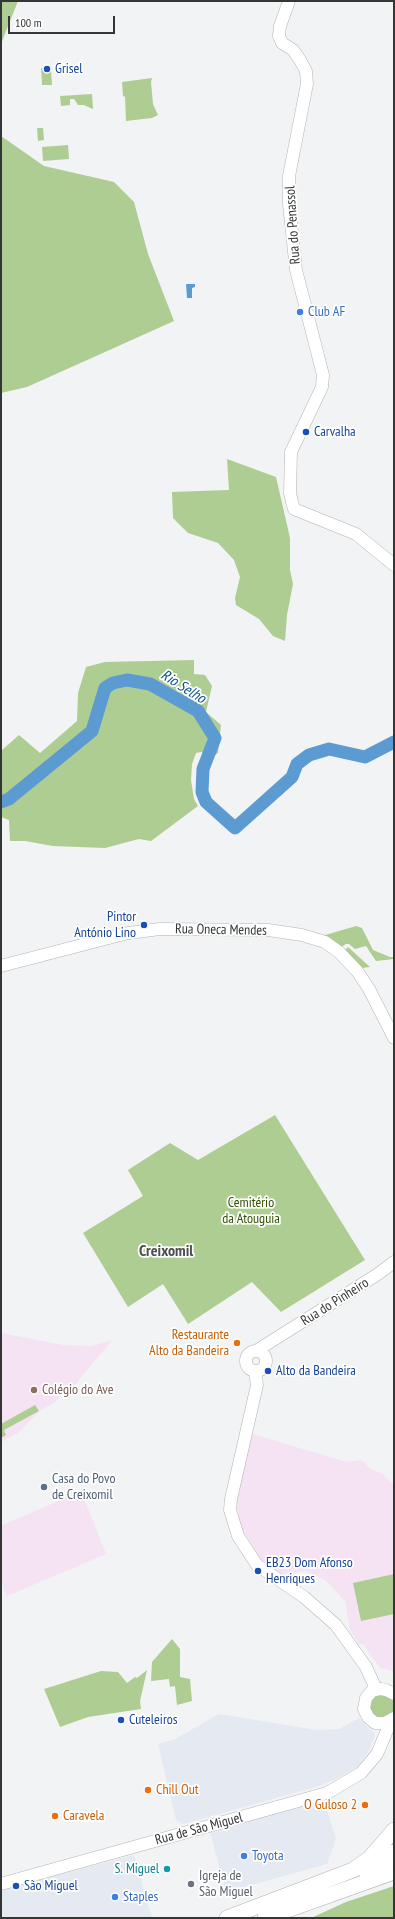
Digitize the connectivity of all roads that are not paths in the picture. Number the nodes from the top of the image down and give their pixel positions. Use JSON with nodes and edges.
{"nodes":[{"id":1,"x":289,"y":1,"type":"edge"},
{"id":2,"x":394,"y":565,"type":"edge"},
{"id":3,"x":1,"y":966,"type":"edge"},
{"id":4,"x":394,"y":1038,"type":"edge"},
{"id":5,"x":394,"y":1262,"type":"edge"},
{"id":6,"x":275,"y":1340,"type":"junction"},
{"id":7,"x":256,"y":1351,"type":"junction"},
{"id":8,"x":267,"y":1361,"type":"junction"},
{"id":9,"x":255,"y":1372,"type":"junction"},
{"id":10,"x":388,"y":1690,"type":"edge"},
{"id":11,"x":392,"y":1720,"type":"edge"},
{"id":12,"x":375,"y":1723,"type":"junction"},
{"id":13,"x":379,"y":1746,"type":"junction"},
{"id":14,"x":394,"y":1830,"type":"edge"},
{"id":15,"x":394,"y":1852,"type":"edge"},
{"id":16,"x":394,"y":1872,"type":"edge"},
{"id":17,"x":1,"y":1884,"type":"edge"},
{"id":18,"x":332,"y":1893,"type":"junction"},
{"id":19,"x":227,"y":1918,"type":"edge"},
{"id":20,"x":265,"y":1918,"type":"edge"}],
"edges":[{"from":1,"to":2,"type":"street","name":"Rua do Penassol"},
{"from":3,"to":4,"type":"street","name":"Rua Oneca Mendes"},
{"from":5,"to":6,"type":"street","name":"Rua do Pinheiro"},
{"from":6,"to":7,"type":"street","name":"Rua do Pinheiro"},
{"from":6,"to":8,"type":"street"},
{"from":7,"to":8,"type":"street"},
{"from":7,"to":9,"type":"street"},
{"from":8,"to":9,"type":"street"},
{"from":9,"to":10,"type":"street"},
{"from":10,"to":12,"type":"street"},
{"from":11,"to":12,"type":"street"},
{"from":11,"to":13,"type":"street","name":"Rua de São Miguel"},
{"from":12,"to":13,"type":"street"},
{"from":13,"to":17,"type":"street","name":"Rua de São Miguel"},
{"from":14,"to":19,"type":"highway"},
{"from":15,"to":18,"type":"highway"},
{"from":16,"to":18,"type":"highway"},
{"from":18,"to":20,"type":"highway"}]}
